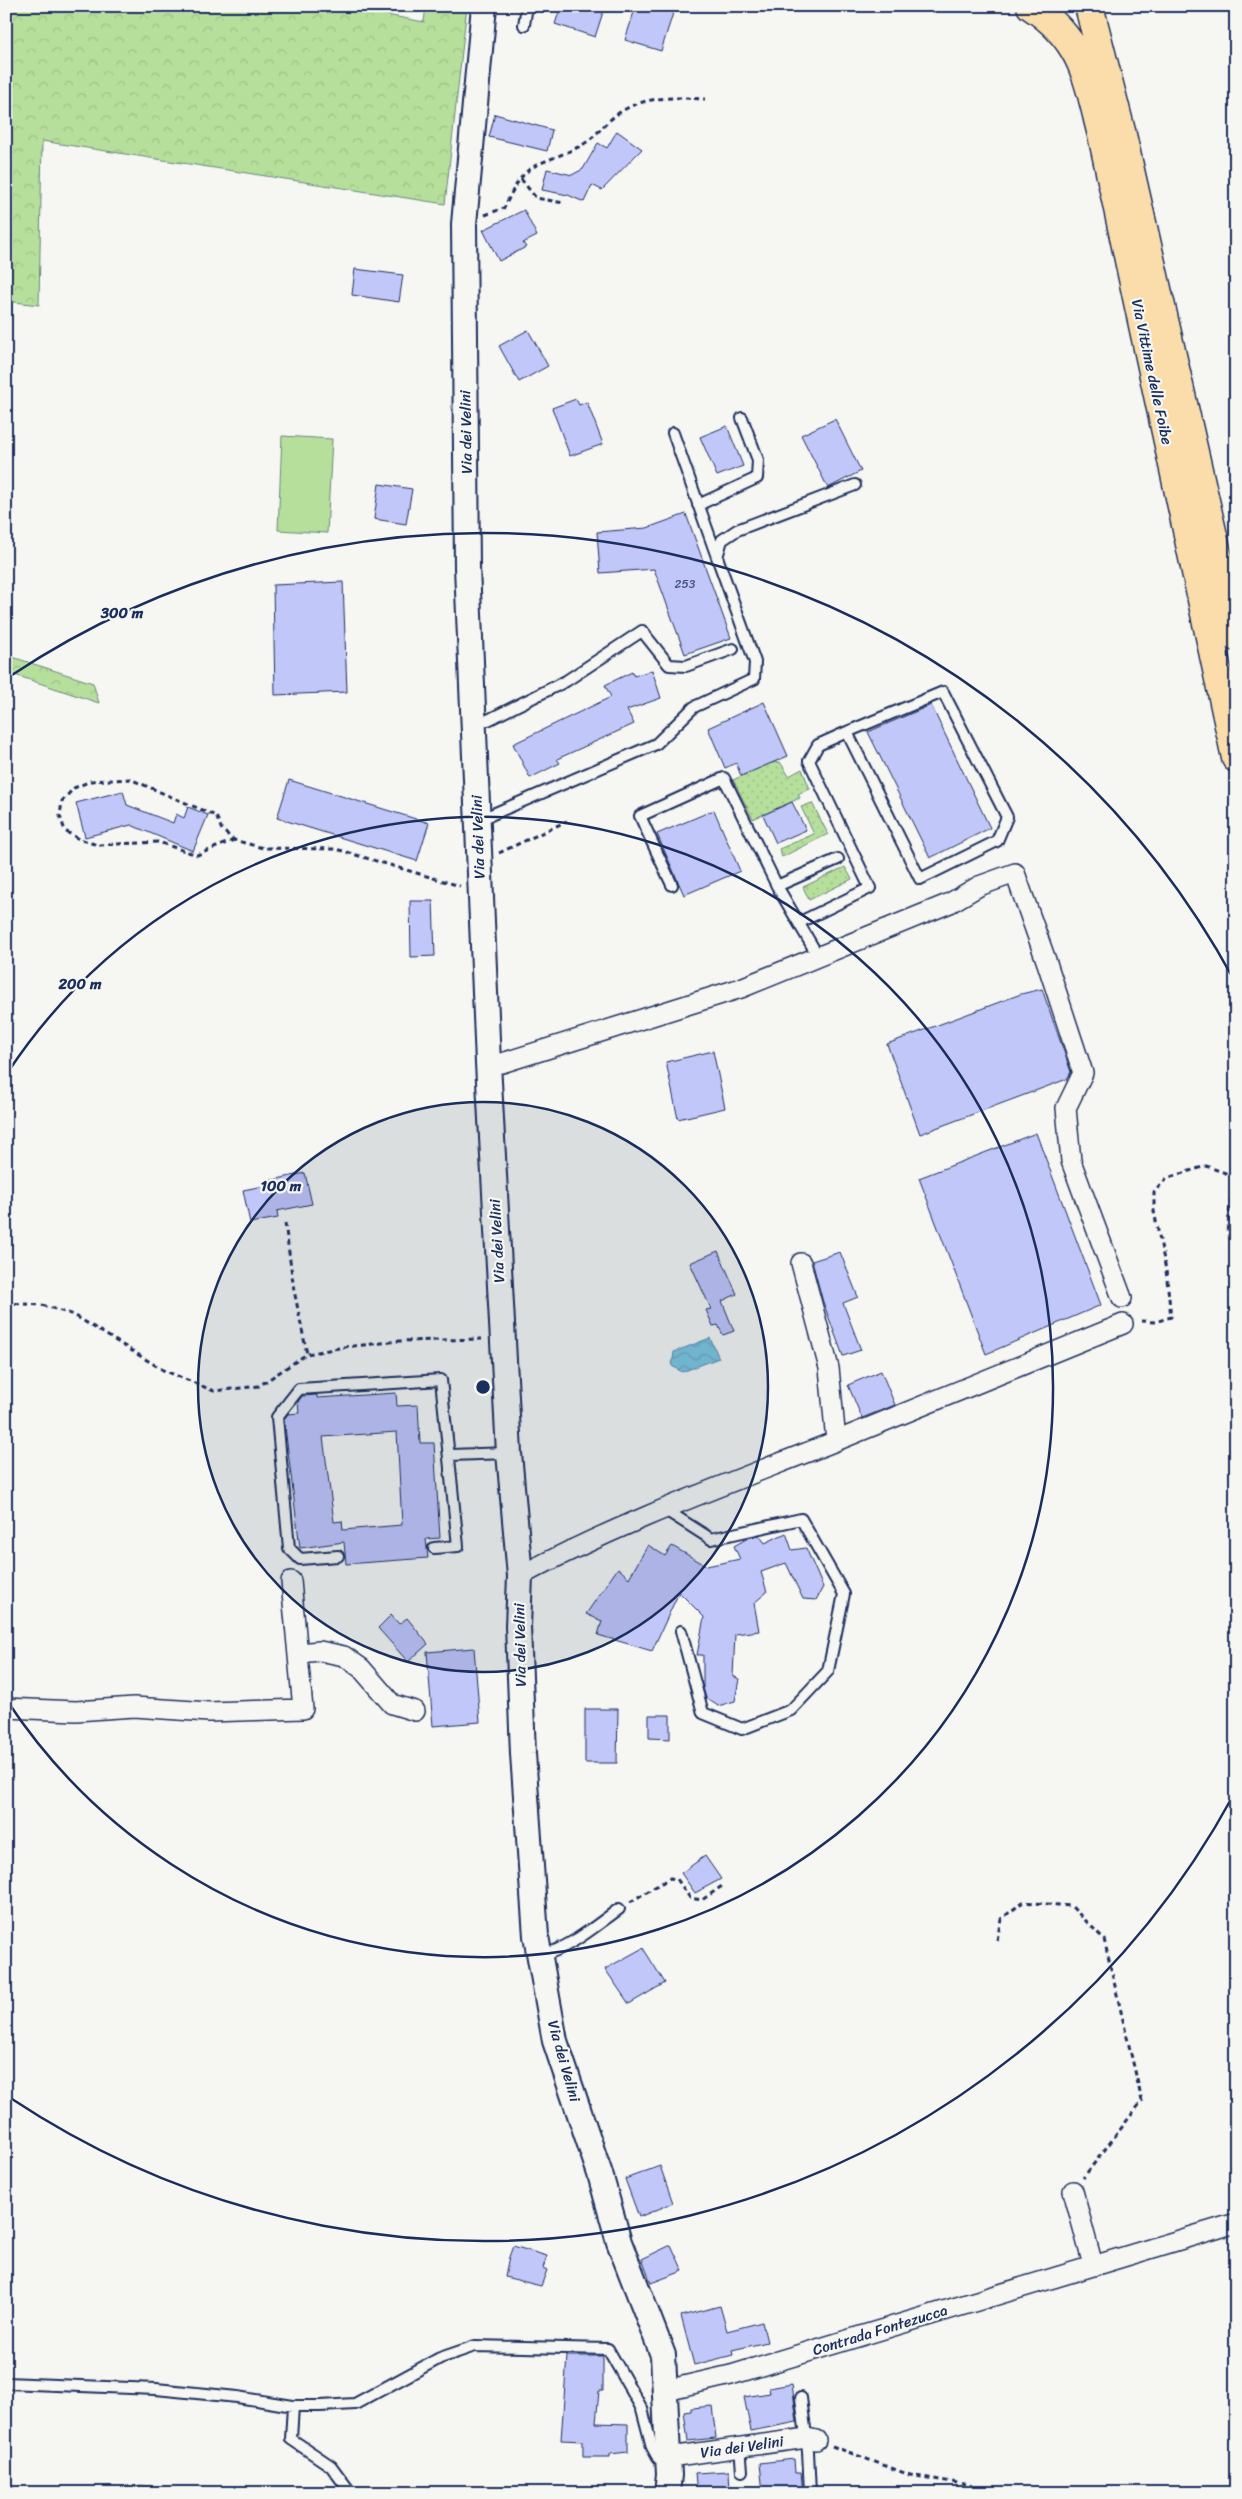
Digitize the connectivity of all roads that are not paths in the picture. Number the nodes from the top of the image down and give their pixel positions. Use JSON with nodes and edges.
{"nodes":[{"id":1,"x":484,"y":6,"type":"edge"},
{"id":2,"x":527,"y":6,"type":"edge"},
{"id":3,"x":1031,"y":6,"type":"edge"},
{"id":4,"x":1089,"y":6,"type":"edge"},
{"id":5,"x":524,"y":25,"type":"dead end"},
{"id":6,"x":742,"y":418,"type":"dead end"},
{"id":7,"x":673,"y":433,"type":"dead end"},
{"id":8,"x":855,"y":485,"type":"dead end"},
{"id":9,"x":698,"y":505,"type":"junction"},
{"id":10,"x":717,"y":557,"type":"junction"},
{"id":11,"x":1236,"y":637,"type":"edge"},
{"id":12,"x":733,"y":649,"type":"dead end"},
{"id":13,"x":473,"y":721,"type":"junction"},
{"id":14,"x":847,"y":732,"type":"junction"},
{"id":15,"x":1236,"y":758,"type":"edge"},
{"id":16,"x":478,"y":820,"type":"junction"},
{"id":17,"x":838,"y":859,"type":"dead end"},
{"id":18,"x":672,"y":885,"type":"dead end"},
{"id":19,"x":777,"y":886,"type":"junction"},
{"id":20,"x":800,"y":922,"type":"junction"},
{"id":21,"x":818,"y":956,"type":"junction"},
{"id":22,"x":488,"y":1063,"type":"junction"},
{"id":23,"x":801,"y":1263,"type":"dead end"},
{"id":24,"x":1122,"y":1298,"type":"dead end"},
{"id":25,"x":1123,"y":1324,"type":"road end"},
{"id":26,"x":836,"y":1441,"type":"junction"},
{"id":27,"x":509,"y":1453,"type":"junction"},
{"id":28,"x":450,"y":1455,"type":"junction"},
{"id":29,"x":664,"y":1509,"type":"junction"},
{"id":30,"x":434,"y":1548,"type":"dead end"},
{"id":31,"x":338,"y":1556,"type":"dead end"},
{"id":32,"x":520,"y":1576,"type":"junction"},
{"id":33,"x":292,"y":1581,"type":"dead end"},
{"id":34,"x":681,"y":1631,"type":"dead end"},
{"id":35,"x":298,"y":1653,"type":"junction"},
{"id":36,"x":6,"y":1708,"type":"edge"},
{"id":37,"x":415,"y":1711,"type":"dead end"},
{"id":38,"x":619,"y":1910,"type":"road end"},
{"id":39,"x":540,"y":1956,"type":"junction"},
{"id":40,"x":1073,"y":2190,"type":"road end"},
{"id":41,"x":1236,"y":2222,"type":"edge"},
{"id":42,"x":1093,"y":2264,"type":"junction"},
{"id":43,"x":6,"y":2383,"type":"edge"},
{"id":44,"x":666,"y":2390,"type":"junction"},
{"id":45,"x":801,"y":2398,"type":"dead end"},
{"id":46,"x":293,"y":2406,"type":"junction"},
{"id":47,"x":811,"y":2439,"type":"junction"},
{"id":48,"x":740,"y":2447,"type":"junction"},
{"id":49,"x":668,"y":2456,"type":"junction"},
{"id":50,"x":742,"y":2471,"type":"dead end"},
{"id":51,"x":351,"y":2493,"type":"edge"},
{"id":52,"x":667,"y":2493,"type":"edge"},
{"id":53,"x":810,"y":2493,"type":"edge"}],
"edges":[{"from":1,"to":13,"type":"street","name":"Via dei Velini"},
{"from":2,"to":5,"type":"lane"},
{"from":3,"to":15,"type":"main road","name":"Via Vittime delle Foibe"},
{"from":4,"to":11,"type":"main road","name":"Via Vittime delle Foibe"},
{"from":6,"to":9,"type":"lane"},
{"from":7,"to":9,"type":"lane"},
{"from":8,"to":10,"type":"lane"},
{"from":9,"to":10,"type":"lane"},
{"from":10,"to":16,"type":"lane"},
{"from":12,"to":13,"type":"lane"},
{"from":13,"to":16,"type":"street","name":"Via dei Velini"},
{"from":14,"to":14,"type":"lane"},
{"from":14,"to":20,"type":"lane"},
{"from":16,"to":22,"type":"street","name":"Via dei Velini"},
{"from":17,"to":19,"type":"lane"},
{"from":18,"to":19,"type":"lane"},
{"from":19,"to":20,"type":"lane"},
{"from":20,"to":21,"type":"lane"},
{"from":21,"to":22,"type":"street"},
{"from":21,"to":24,"type":"street"},
{"from":22,"to":27,"type":"street","name":"Via dei Velini"},
{"from":23,"to":26,"type":"street"},
{"from":25,"to":26,"type":"street"},
{"from":26,"to":29,"type":"street"},
{"from":27,"to":28,"type":"lane"},
{"from":27,"to":32,"type":"street","name":"Via dei Velini"},
{"from":28,"to":30,"type":"lane"},
{"from":28,"to":31,"type":"lane"},
{"from":29,"to":32,"type":"street"},
{"from":29,"to":34,"type":"lane"},
{"from":32,"to":39,"type":"street","name":"Via dei Velini"},
{"from":33,"to":35,"type":"street"},
{"from":35,"to":36,"type":"street"},
{"from":35,"to":37,"type":"street"},
{"from":38,"to":39,"type":"lane"},
{"from":39,"to":44,"type":"street","name":"Via dei Velini"},
{"from":40,"to":42,"type":"street"},
{"from":41,"to":42,"type":"street","name":"Contrada Fontezucca"},
{"from":42,"to":44,"type":"street","name":"Contrada Fontezucca"},
{"from":43,"to":46,"type":"lane"},
{"from":44,"to":49,"type":"street","name":"Via dei Velini"},
{"from":45,"to":47,"type":"lane"},
{"from":46,"to":49,"type":"lane"},
{"from":46,"to":51,"type":"lane"},
{"from":47,"to":48,"type":"street","name":"Via dei Velini"},
{"from":47,"to":53,"type":"lane"},
{"from":48,"to":49,"type":"street","name":"Via dei Velini"},
{"from":48,"to":50,"type":"lane"},
{"from":49,"to":52,"type":"street","name":"Via dei Velini"}]}
